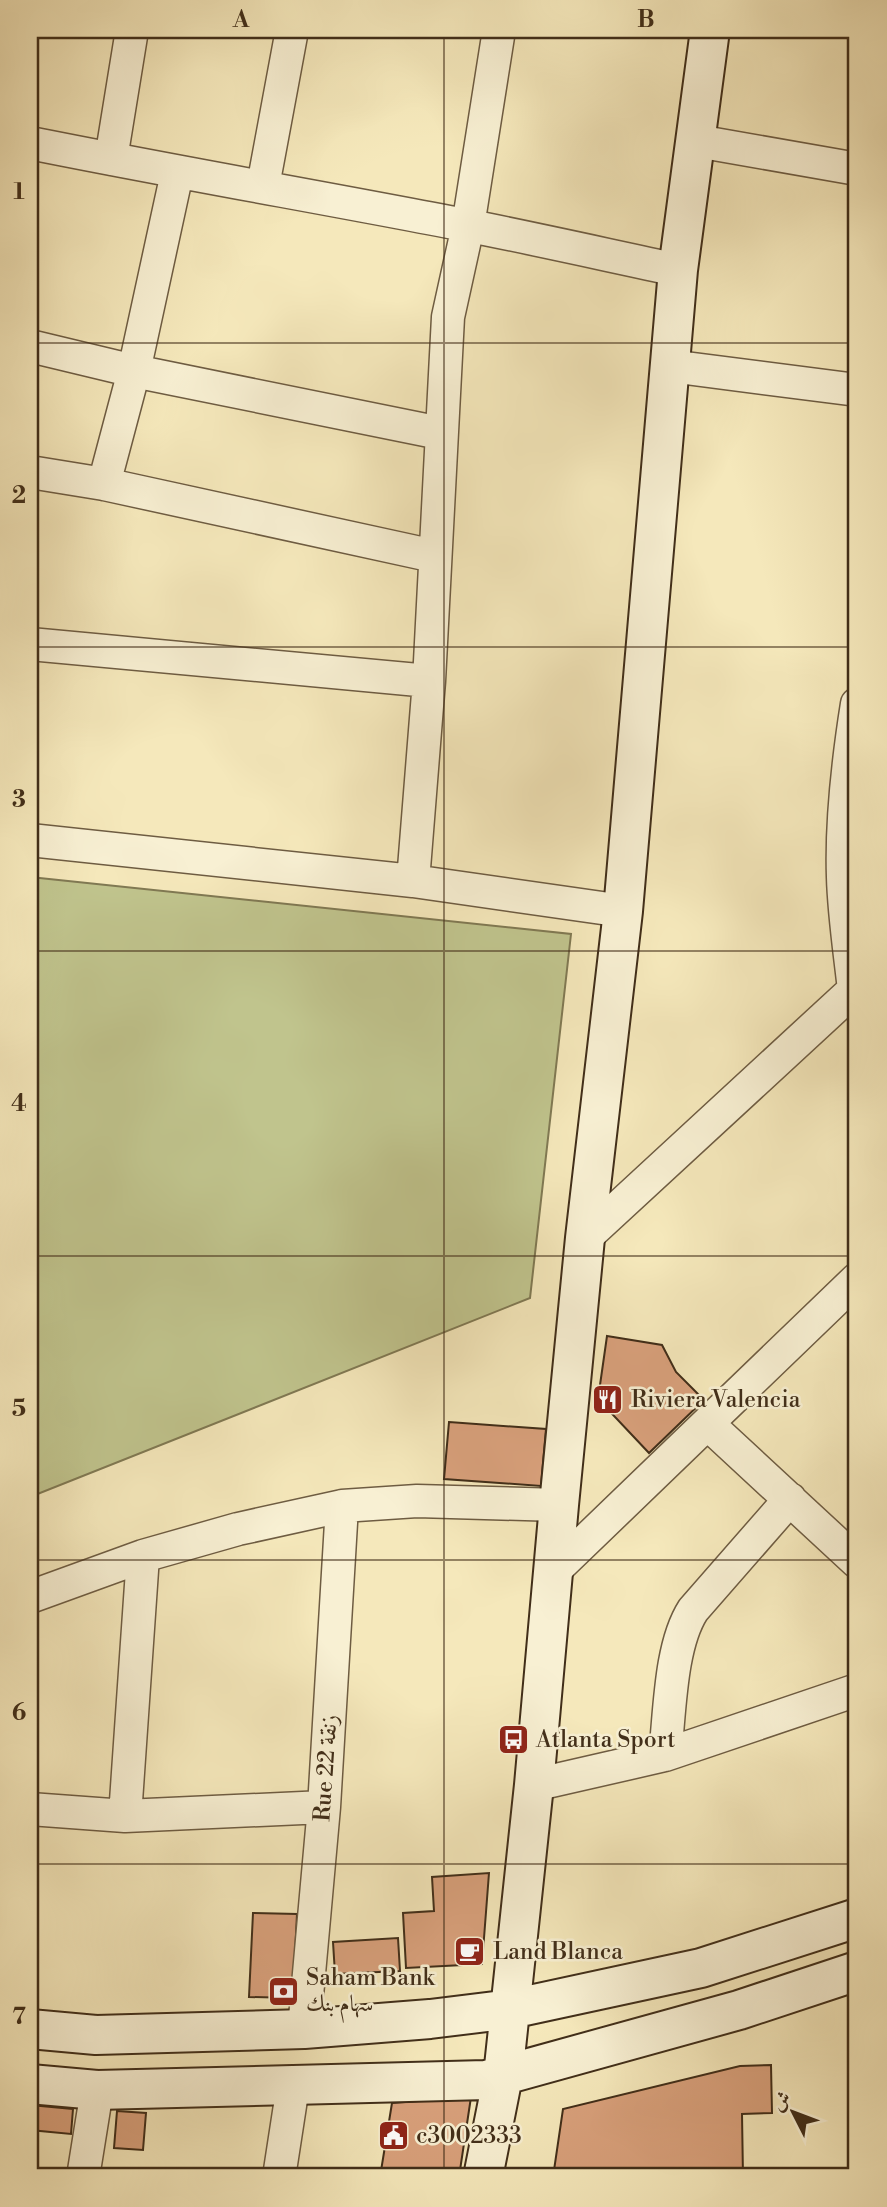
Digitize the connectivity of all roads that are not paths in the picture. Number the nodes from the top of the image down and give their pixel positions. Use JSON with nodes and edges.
{"nodes":[{"id":1,"x":132,"y":30,"type":"edge"},
{"id":2,"x":292,"y":30,"type":"edge"},
{"id":3,"x":499,"y":30,"type":"edge"},
{"id":4,"x":710,"y":30,"type":"edge"},
{"id":5,"x":696,"y":141,"type":"junction"},
{"id":6,"x":30,"y":143,"type":"edge"},
{"id":7,"x":111,"y":159,"type":"junction"},
{"id":8,"x":857,"y":169,"type":"edge"},
{"id":9,"x":177,"y":173,"type":"junction"},
{"id":10,"x":263,"y":186,"type":"junction"},
{"id":11,"x":468,"y":226,"type":"junction"},
{"id":12,"x":678,"y":270,"type":"junction"},
{"id":13,"x":30,"y":346,"type":"edge"},
{"id":14,"x":670,"y":366,"type":"junction"},
{"id":15,"x":134,"y":370,"type":"junction"},
{"id":16,"x":857,"y":390,"type":"edge"},
{"id":17,"x":440,"y":433,"type":"junction"},
{"id":18,"x":30,"y":472,"type":"edge"},
{"id":19,"x":104,"y":484,"type":"junction"},
{"id":20,"x":435,"y":556,"type":"junction"},
{"id":21,"x":30,"y":644,"type":"edge"},
{"id":22,"x":429,"y":681,"type":"junction"},
{"id":23,"x":857,"y":704,"type":"edge"},
{"id":24,"x":30,"y":840,"type":"edge"},
{"id":25,"x":413,"y":881,"type":"junction"},
{"id":26,"x":623,"y":911,"type":"junction"},
{"id":27,"x":856,"y":990,"type":"edge"},
{"id":28,"x":585,"y":1238,"type":"junction"},
{"id":29,"x":854,"y":1288,"type":"edge"},
{"id":30,"x":708,"y":1424,"type":"junction"},
{"id":31,"x":790,"y":1499,"type":"junction"},
{"id":32,"x":559,"y":1505,"type":"junction"},
{"id":33,"x":342,"y":1506,"type":"junction"},
{"id":34,"x":143,"y":1556,"type":"junction"},
{"id":35,"x":857,"y":1562,"type":"edge"},
{"id":36,"x":553,"y":1572,"type":"junction"},
{"id":37,"x":30,"y":1597,"type":"edge"},
{"id":38,"x":857,"y":1690,"type":"edge"},
{"id":39,"x":665,"y":1755,"type":"junction"},
{"id":40,"x":534,"y":1785,"type":"junction"},
{"id":41,"x":324,"y":1807,"type":"junction"},
{"id":42,"x":30,"y":1809,"type":"edge"},
{"id":43,"x":125,"y":1816,"type":"junction"},
{"id":44,"x":857,"y":1917,"type":"edge"},
{"id":45,"x":857,"y":1971,"type":"edge"},
{"id":46,"x":511,"y":2009,"type":"junction"},
{"id":47,"x":30,"y":2029,"type":"edge"},
{"id":48,"x":304,"y":2029,"type":"junction"},
{"id":49,"x":503,"y":2076,"type":"junction"},
{"id":50,"x":30,"y":2084,"type":"edge"},
{"id":51,"x":293,"y":2086,"type":"junction"},
{"id":52,"x":97,"y":2090,"type":"junction"},
{"id":53,"x":83,"y":2177,"type":"edge"},
{"id":54,"x":279,"y":2177,"type":"edge"},
{"id":55,"x":483,"y":2177,"type":"edge"}],
"edges":[{"from":1,"to":7,"type":"street"},
{"from":2,"to":10,"type":"street"},
{"from":3,"to":11,"type":"street"},
{"from":4,"to":5,"type":"street"},
{"from":5,"to":8,"type":"street"},
{"from":5,"to":12,"type":"street"},
{"from":6,"to":7,"type":"street"},
{"from":7,"to":9,"type":"street"},
{"from":9,"to":10,"type":"street"},
{"from":9,"to":15,"type":"street"},
{"from":10,"to":11,"type":"street"},
{"from":11,"to":12,"type":"street"},
{"from":11,"to":17,"type":"street"},
{"from":12,"to":14,"type":"street"},
{"from":13,"to":15,"type":"street"},
{"from":14,"to":16,"type":"street"},
{"from":14,"to":26,"type":"street"},
{"from":15,"to":17,"type":"street"},
{"from":15,"to":19,"type":"street"},
{"from":17,"to":20,"type":"street"},
{"from":18,"to":19,"type":"street"},
{"from":19,"to":20,"type":"street"},
{"from":20,"to":22,"type":"street"},
{"from":21,"to":22,"type":"street"},
{"from":22,"to":25,"type":"street"},
{"from":23,"to":27,"type":"street"},
{"from":24,"to":25,"type":"street"},
{"from":25,"to":26,"type":"street"},
{"from":26,"to":28,"type":"street"},
{"from":27,"to":28,"type":"street"},
{"from":28,"to":32,"type":"street"},
{"from":29,"to":30,"type":"street"},
{"from":30,"to":31,"type":"street"},
{"from":30,"to":36,"type":"street"},
{"from":31,"to":35,"type":"street"},
{"from":31,"to":39,"type":"street"},
{"from":32,"to":33,"type":"street"},
{"from":32,"to":36,"type":"street"},
{"from":33,"to":34,"type":"street"},
{"from":33,"to":41,"type":"street","name":"Rue 22 زنقة"},
{"from":34,"to":37,"type":"street"},
{"from":34,"to":43,"type":"street"},
{"from":36,"to":40,"type":"street"},
{"from":38,"to":39,"type":"street"},
{"from":39,"to":40,"type":"street"},
{"from":40,"to":46,"type":"street"},
{"from":41,"to":43,"type":"street"},
{"from":41,"to":48,"type":"street","name":"Rue 22 زنقة"},
{"from":42,"to":43,"type":"street"},
{"from":44,"to":46,"type":"street"},
{"from":45,"to":49,"type":"street"},
{"from":46,"to":48,"type":"street"},
{"from":46,"to":49,"type":"street"},
{"from":47,"to":48,"type":"street"},
{"from":49,"to":51,"type":"street"},
{"from":49,"to":55,"type":"street"},
{"from":50,"to":52,"type":"street"},
{"from":51,"to":52,"type":"street"},
{"from":51,"to":54,"type":"street"},
{"from":52,"to":53,"type":"street"}]}
